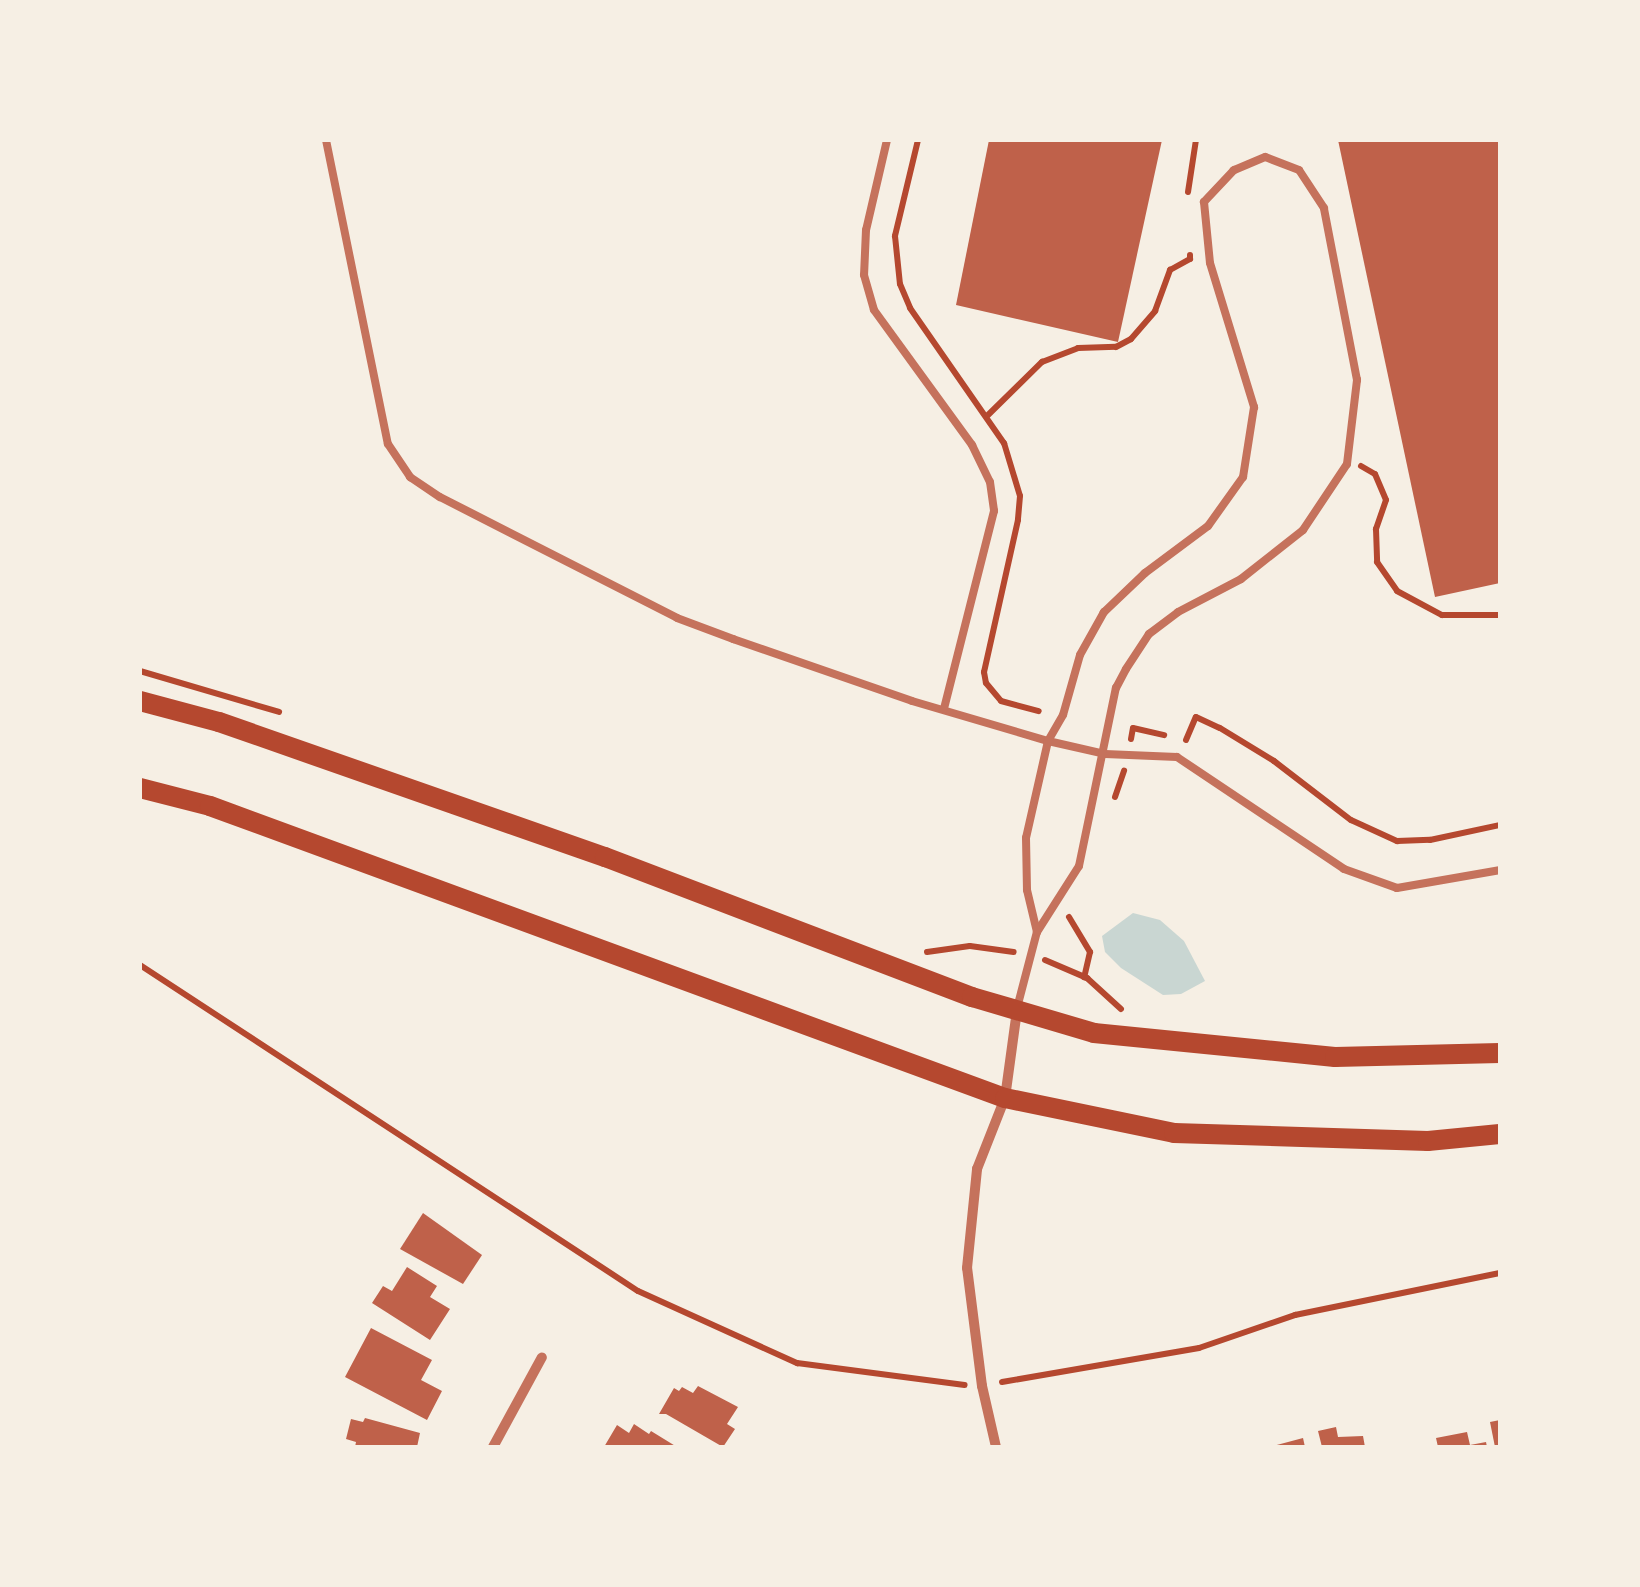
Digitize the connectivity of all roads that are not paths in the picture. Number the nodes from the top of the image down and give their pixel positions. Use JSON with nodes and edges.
{"nodes":[{"id":1,"x":326,"y":140,"type":"edge"},
{"id":2,"x":887,"y":140,"type":"edge"},
{"id":3,"x":140,"y":700,"type":"edge"},
{"id":4,"x":944,"y":709,"type":"junction"},
{"id":5,"x":1048,"y":742,"type":"junction"},
{"id":6,"x":1104,"y":754,"type":"junction"},
{"id":7,"x":140,"y":788,"type":"edge"},
{"id":8,"x":1500,"y":870,"type":"edge"},
{"id":9,"x":1036,"y":932,"type":"junction"},
{"id":10,"x":1017,"y":1009,"type":"junction"},
{"id":11,"x":1500,"y":1053,"type":"edge"},
{"id":12,"x":1005,"y":1098,"type":"junction"},
{"id":13,"x":1500,"y":1134,"type":"edge"},
{"id":14,"x":542,"y":1357,"type":"dead end"},
{"id":15,"x":493,"y":1447,"type":"edge"},
{"id":16,"x":996,"y":1447,"type":"edge"}],
"edges":[{"from":1,"to":4,"type":"lane"},
{"from":2,"to":4,"type":"lane"},
{"from":3,"to":10,"type":"main road"},
{"from":4,"to":5,"type":"lane"},
{"from":5,"to":6,"type":"lane"},
{"from":5,"to":6,"type":"lane"},
{"from":5,"to":9,"type":"lane"},
{"from":6,"to":8,"type":"lane"},
{"from":6,"to":9,"type":"lane"},
{"from":7,"to":12,"type":"main road"},
{"from":9,"to":10,"type":"lane"},
{"from":10,"to":11,"type":"main road"},
{"from":10,"to":12,"type":"street"},
{"from":12,"to":13,"type":"main road"},
{"from":12,"to":16,"type":"street"},
{"from":14,"to":15,"type":"street"}]}
